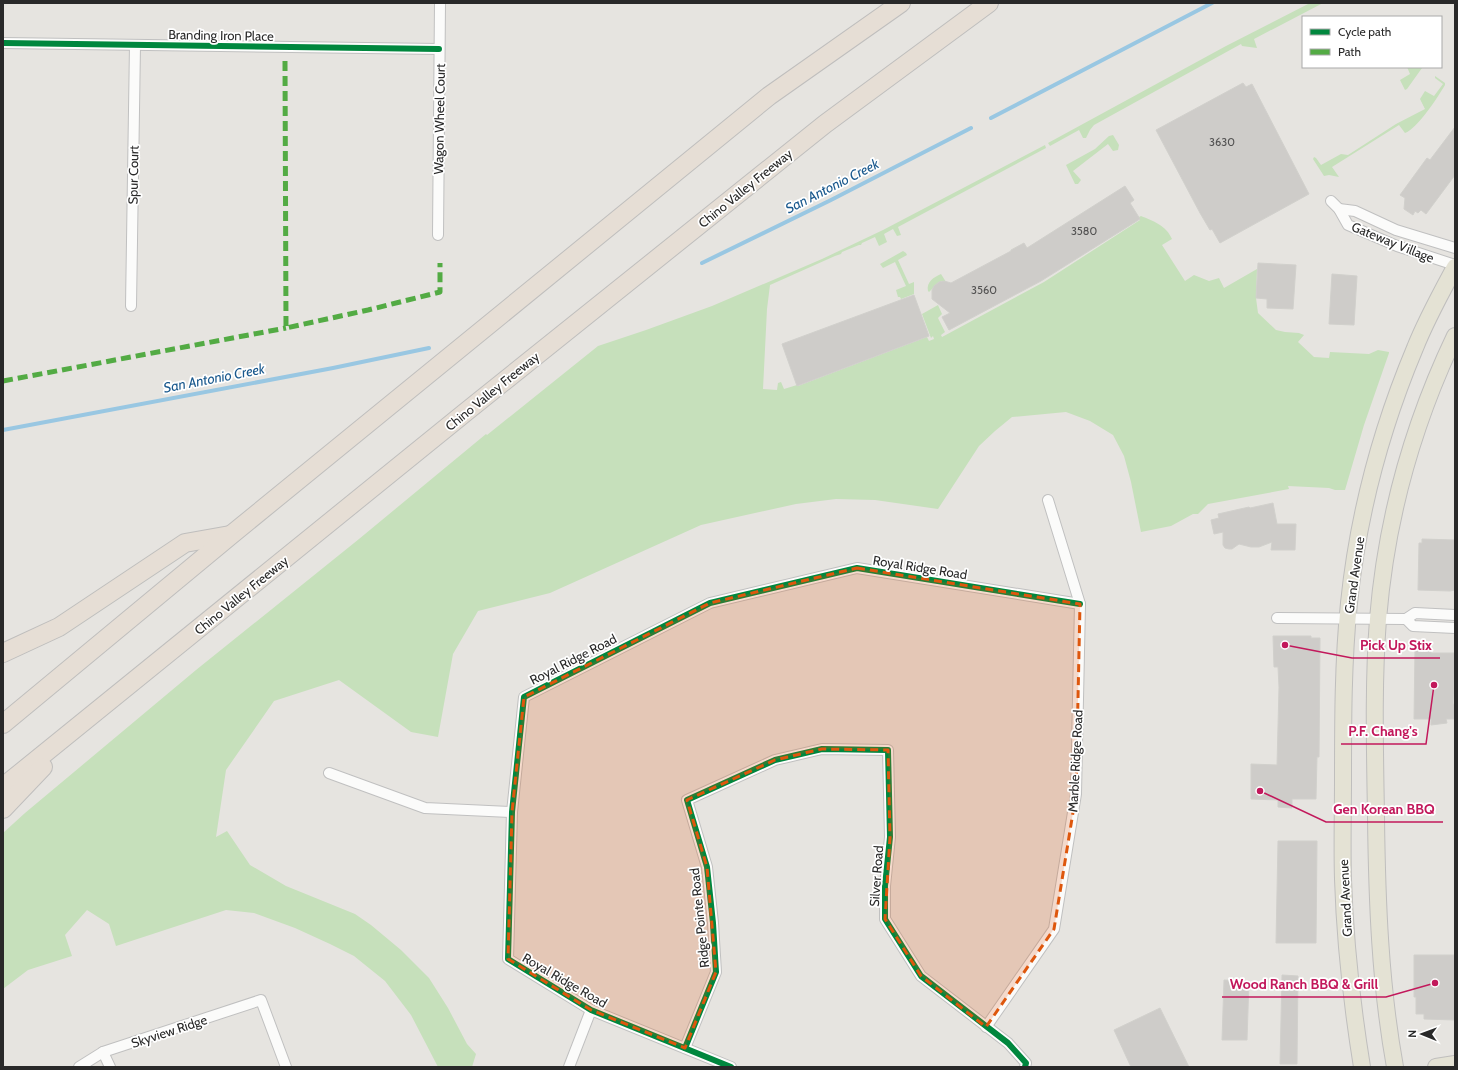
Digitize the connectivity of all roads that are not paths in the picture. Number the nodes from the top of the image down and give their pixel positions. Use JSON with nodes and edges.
{"nodes":[{"id":1,"x":440,"y":3,"type":"edge"},
{"id":2,"x":901,"y":3,"type":"edge"},
{"id":3,"x":989,"y":3,"type":"edge"},
{"id":4,"x":3,"y":43,"type":"edge"},
{"id":5,"x":135,"y":45,"type":"junction"},
{"id":6,"x":439,"y":49,"type":"junction"},
{"id":7,"x":1331,"y":201,"type":"dead end"},
{"id":8,"x":1339,"y":209,"type":"junction"},
{"id":9,"x":438,"y":235,"type":"dead end"},
{"id":10,"x":1455,"y":248,"type":"edge"},
{"id":11,"x":1455,"y":266,"type":"edge"},
{"id":12,"x":131,"y":306,"type":"dead end"},
{"id":13,"x":1455,"y":336,"type":"edge"},
{"id":14,"x":1048,"y":500,"type":"dead end"},
{"id":15,"x":231,"y":535,"type":"junction"},
{"id":16,"x":1080,"y":604,"type":"junction"},
{"id":17,"x":1455,"y":615,"type":"edge"},
{"id":18,"x":1277,"y":618,"type":"dead end"},
{"id":19,"x":1378,"y":618,"type":"junction"},
{"id":20,"x":1348,"y":619,"type":"junction"},
{"id":21,"x":1406,"y":619,"type":"junction"},
{"id":22,"x":1455,"y":628,"type":"edge"},
{"id":23,"x":3,"y":653,"type":"edge"},
{"id":24,"x":95,"y":713,"type":"junction"},
{"id":25,"x":3,"y":724,"type":"edge"},
{"id":26,"x":888,"y":750,"type":"joint"},
{"id":27,"x":329,"y":773,"type":"dead end"},
{"id":28,"x":3,"y":787,"type":"edge"},
{"id":29,"x":3,"y":809,"type":"edge"},
{"id":30,"x":512,"y":812,"type":"junction"},
{"id":31,"x":591,"y":1010,"type":"junction"},
{"id":32,"x":986,"y":1027,"type":"junction"},
{"id":33,"x":685,"y":1048,"type":"junction"},
{"id":34,"x":103,"y":1052,"type":"junction"},
{"id":35,"x":1455,"y":1064,"type":"edge"},
{"id":36,"x":1025,"y":1065,"type":"edge"},
{"id":37,"x":79,"y":1067,"type":"edge"},
{"id":38,"x":110,"y":1067,"type":"edge"},
{"id":39,"x":286,"y":1067,"type":"edge"},
{"id":40,"x":569,"y":1067,"type":"edge"},
{"id":41,"x":731,"y":1067,"type":"edge"},
{"id":42,"x":1362,"y":1067,"type":"edge"},
{"id":43,"x":1395,"y":1067,"type":"edge"},
{"id":44,"x":1436,"y":1067,"type":"edge"}],
"edges":[{"from":1,"to":6,"type":"street","name":"Wagon Wheel Court"},
{"from":2,"to":15,"type":"highway"},
{"from":3,"to":24,"type":"highway","name":"Chino Valley Freeway"},
{"from":4,"to":5,"type":"street","name":"Branding Iron Place"},
{"from":5,"to":6,"type":"street","name":"Branding Iron Place"},
{"from":5,"to":12,"type":"street","name":"Spur Court"},
{"from":6,"to":9,"type":"street","name":"Wagon Wheel Court"},
{"from":7,"to":8,"type":"street","name":"Gateway Village"},
{"from":8,"to":10,"type":"street","name":"Gateway Village"},
{"from":8,"to":11,"type":"street","name":"Gateway Village"},
{"from":11,"to":20,"type":"main road","name":"Grand Avenue"},
{"from":13,"to":19,"type":"main road"},
{"from":14,"to":16,"type":"street","name":"Marble Ridge Road"},
{"from":15,"to":23,"type":"highway"},
{"from":15,"to":25,"type":"highway"},
{"from":16,"to":30,"type":"street","name":"Royal Ridge Road"},
{"from":16,"to":32,"type":"street","name":"Marble Ridge Road"},
{"from":17,"to":21,"type":"street"},
{"from":18,"to":20,"type":"street"},
{"from":19,"to":20,"type":"street"},
{"from":19,"to":21,"type":"street"},
{"from":19,"to":43,"type":"main road"},
{"from":20,"to":42,"type":"main road","name":"Grand Avenue"},
{"from":21,"to":22,"type":"street"},
{"from":24,"to":28,"type":"highway","name":"Chino Valley Freeway"},
{"from":24,"to":29,"type":"highway"},
{"from":26,"to":32,"type":"street","name":"Silver Road"},
{"from":26,"to":33,"type":"street","name":"Ridge Pointe Road"},
{"from":27,"to":30,"type":"street"},
{"from":30,"to":31,"type":"street","name":"Royal Ridge Road"},
{"from":31,"to":33,"type":"street","name":"Royal Ridge Road"},
{"from":31,"to":40,"type":"street"},
{"from":32,"to":36,"type":"street","name":"Silver Road"},
{"from":33,"to":41,"type":"street","name":"Royal Ridge Road"},
{"from":34,"to":37,"type":"street","name":"Skyview Ridge"},
{"from":34,"to":38,"type":"street"},
{"from":34,"to":39,"type":"street","name":"Skyview Ridge"},
{"from":35,"to":44,"type":"main road"}]}
